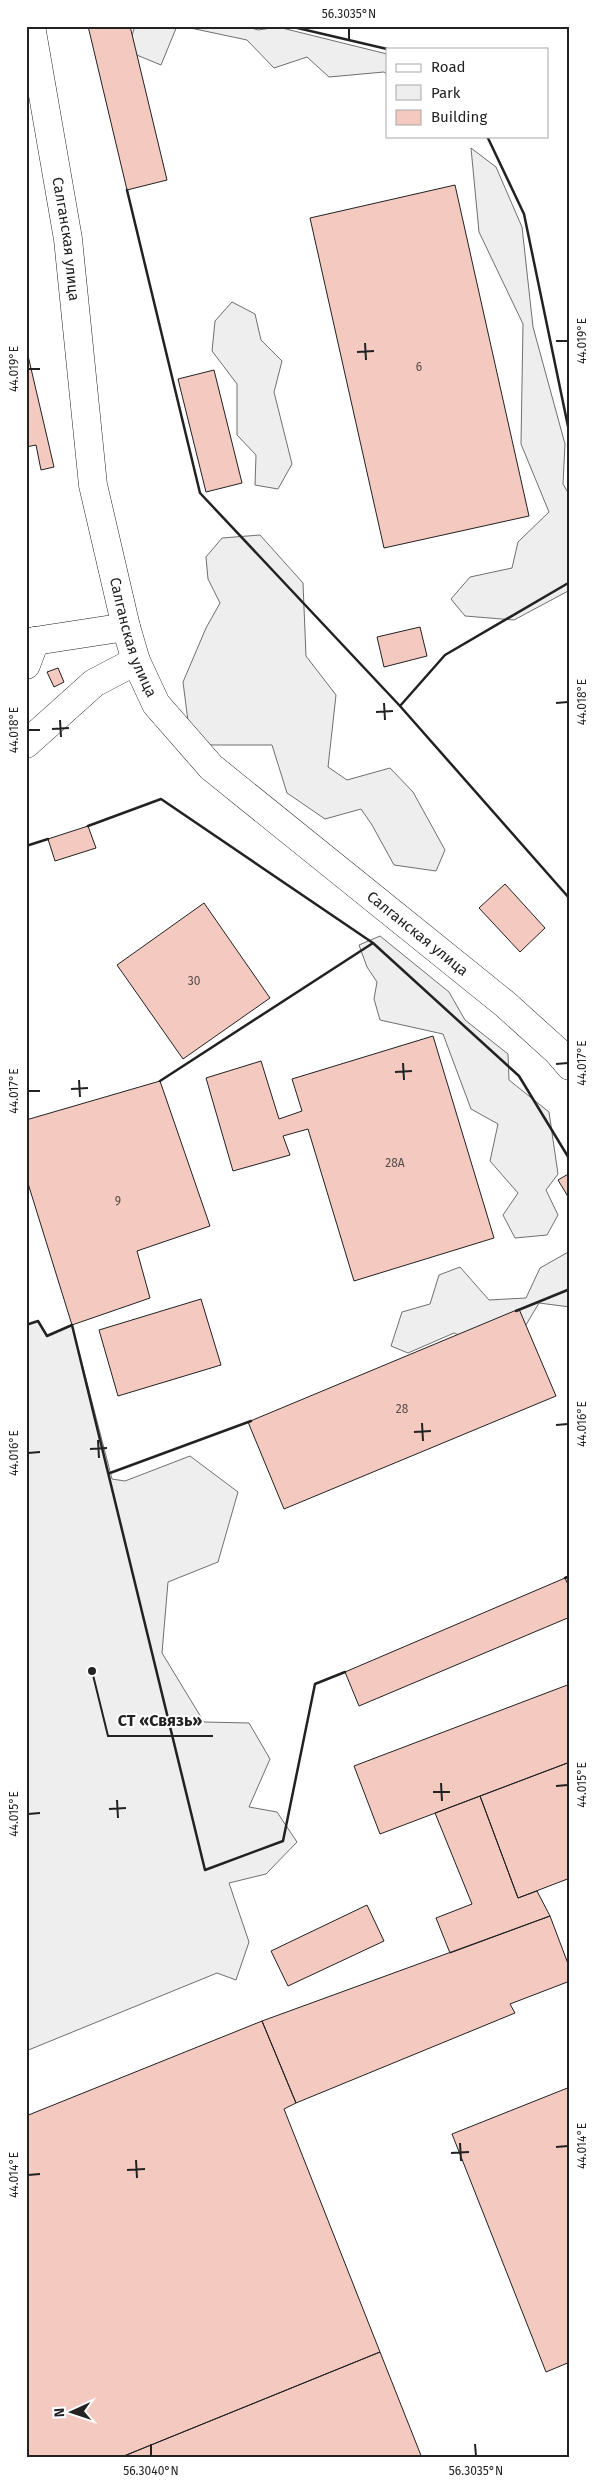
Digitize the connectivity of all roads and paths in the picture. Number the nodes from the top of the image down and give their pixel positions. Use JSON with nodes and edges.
{"nodes":[{"id":1,"x":32,"y":26,"type":"edge"},
{"id":2,"x":126,"y":627,"type":"junction"},
{"id":3,"x":29,"y":646,"type":"edge"},
{"id":4,"x":136,"y":661,"type":"junction"},
{"id":5,"x":26,"y":744,"type":"edge"},
{"id":6,"x":566,"y":1057,"type":"edge"}],
"edges":[{"from":1,"to":2,"type":"street","name":"Салганская улица"},
{"from":2,"to":3,"type":"street"},
{"from":2,"to":4,"type":"street","name":"Салганская улица"},
{"from":4,"to":5,"type":"street"},
{"from":4,"to":6,"type":"street","name":"Салганская улица"}]}
